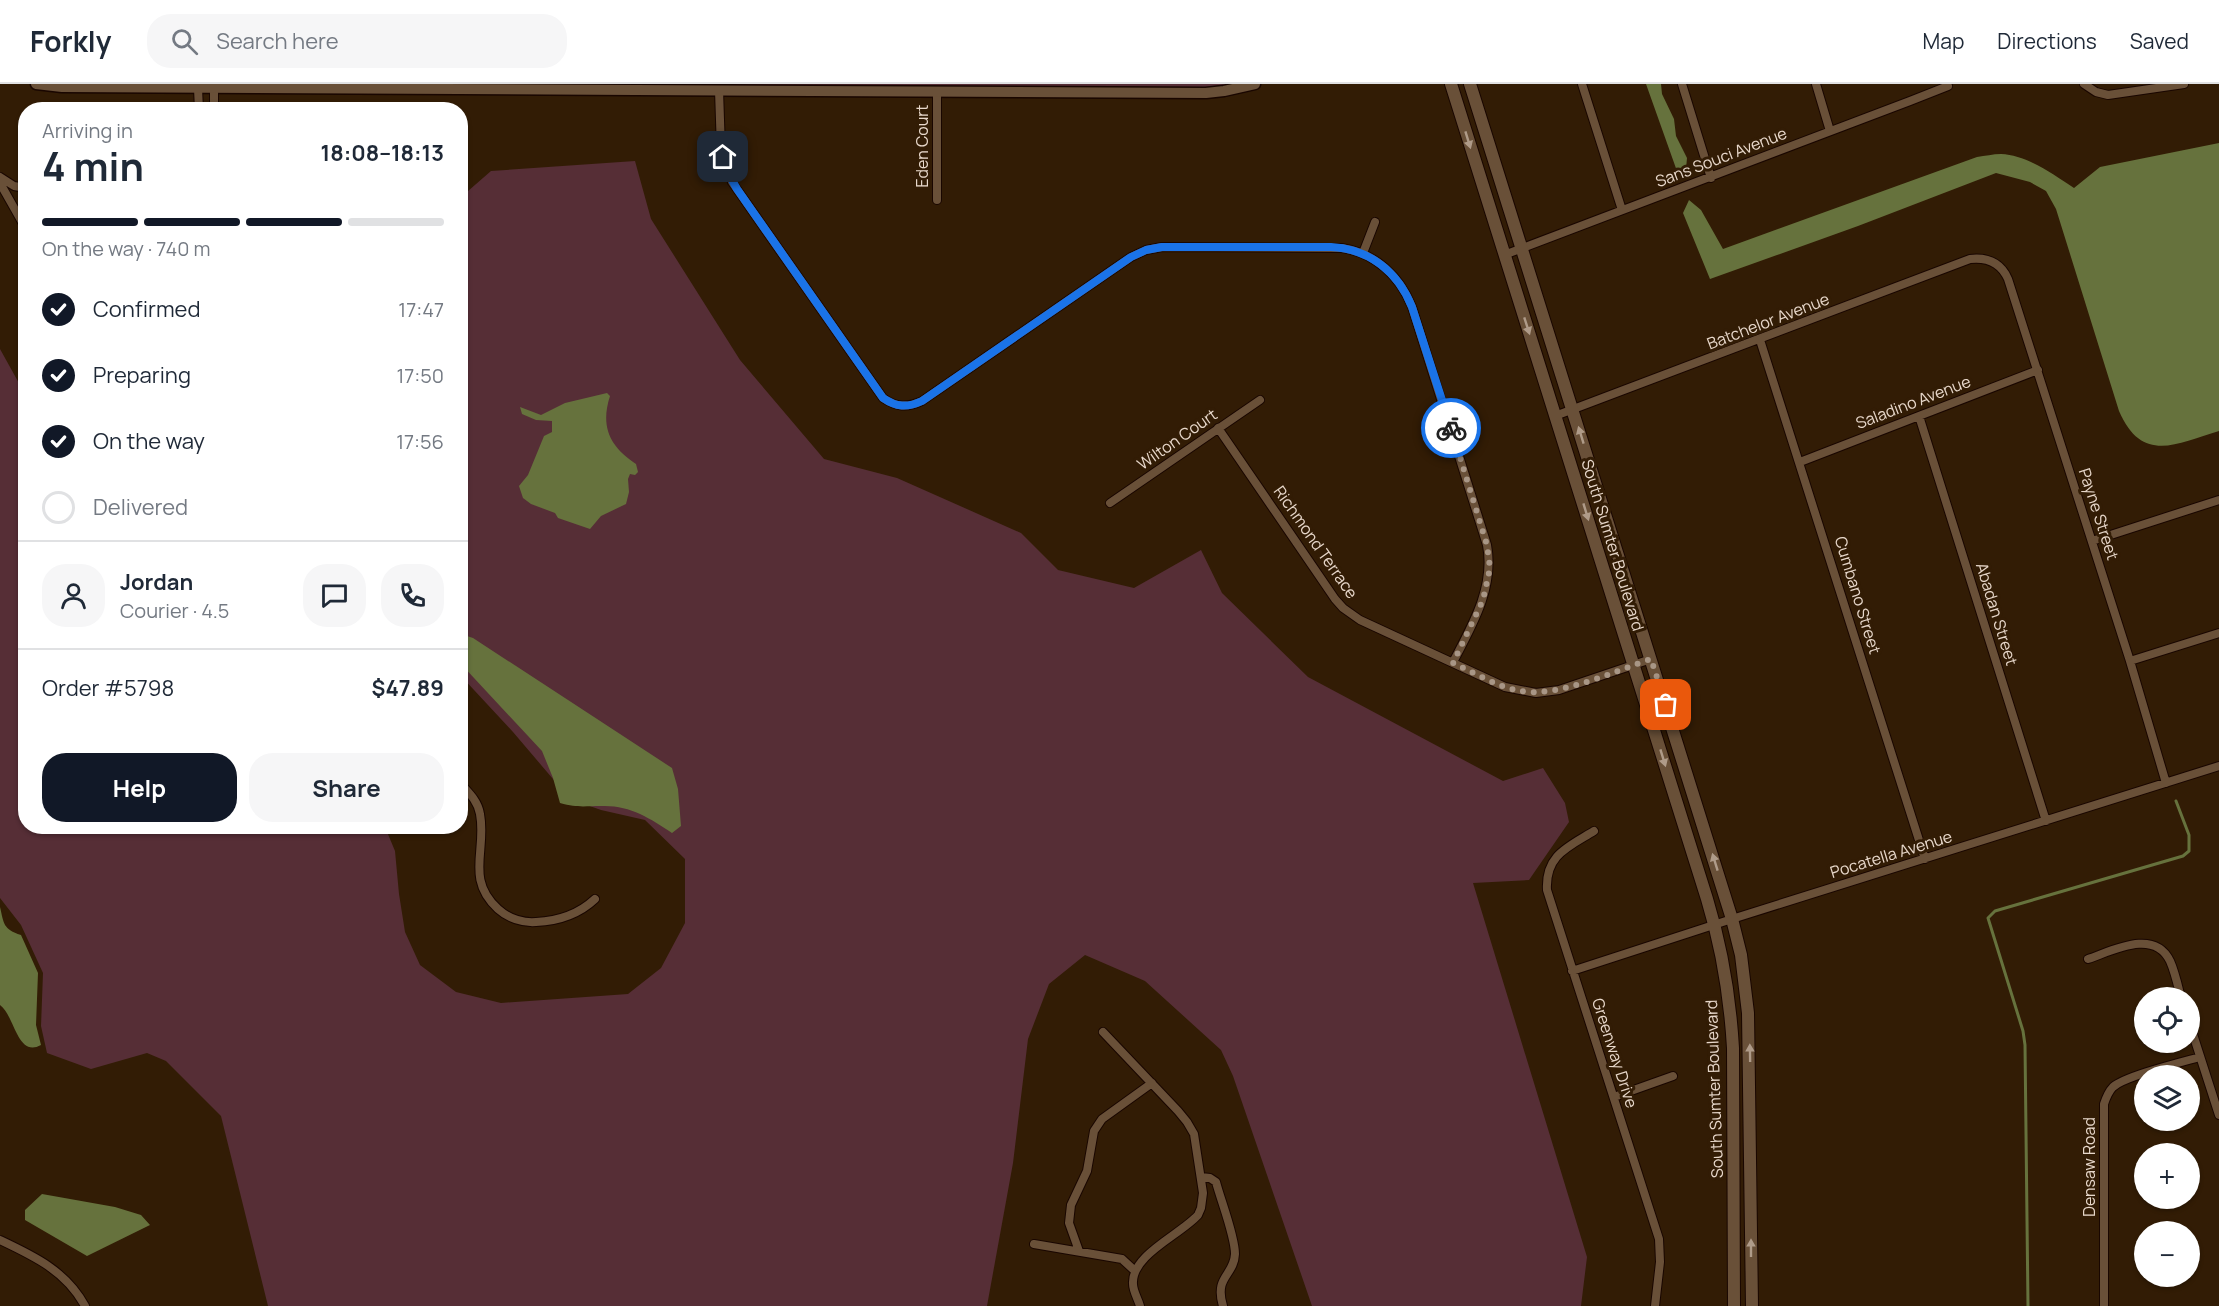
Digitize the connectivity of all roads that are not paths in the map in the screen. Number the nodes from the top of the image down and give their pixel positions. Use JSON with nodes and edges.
{"nodes":[{"id":1,"x":36,"y":84,"type":"edge"},
{"id":2,"x":1255,"y":84,"type":"edge"},
{"id":3,"x":1451,"y":84,"type":"edge"},
{"id":4,"x":1470,"y":84,"type":"edge"},
{"id":5,"x":1582,"y":84,"type":"edge"},
{"id":6,"x":1682,"y":84,"type":"edge"},
{"id":7,"x":1816,"y":84,"type":"edge"},
{"id":8,"x":2084,"y":84,"type":"edge"},
{"id":9,"x":2184,"y":84,"type":"edge"},
{"id":10,"x":1947,"y":85,"type":"edge"},
{"id":11,"x":412,"y":86,"type":"edge"},
{"id":12,"x":198,"y":88,"type":"junction"},
{"id":13,"x":214,"y":88,"type":"junction"},
{"id":14,"x":719,"y":90,"type":"junction"},
{"id":15,"x":937,"y":92,"type":"junction"},
{"id":16,"x":199,"y":102,"type":"edge"},
{"id":17,"x":214,"y":102,"type":"edge"},
{"id":18,"x":1830,"y":131,"type":"junction"},
{"id":19,"x":0,"y":177,"type":"edge"},
{"id":20,"x":1711,"y":178,"type":"junction"},
{"id":21,"x":0,"y":183,"type":"edge"},
{"id":22,"x":18,"y":187,"type":"edge"},
{"id":23,"x":937,"y":200,"type":"dead end"},
{"id":24,"x":1622,"y":210,"type":"junction"},
{"id":25,"x":18,"y":215,"type":"edge"},
{"id":26,"x":1375,"y":222,"type":"dead end"},
{"id":27,"x":1521,"y":248,"type":"junction"},
{"id":28,"x":1363,"y":253,"type":"junction"},
{"id":29,"x":1504,"y":255,"type":"junction"},
{"id":30,"x":1992,"y":261,"type":"joint"},
{"id":31,"x":1760,"y":340,"type":"junction"},
{"id":32,"x":2038,"y":370,"type":"junction"},
{"id":33,"x":1260,"y":400,"type":"dead end"},
{"id":34,"x":1573,"y":410,"type":"junction"},
{"id":35,"x":1556,"y":416,"type":"junction"},
{"id":36,"x":1918,"y":416,"type":"junction"},
{"id":37,"x":1218,"y":428,"type":"junction"},
{"id":38,"x":1800,"y":462,"type":"junction"},
{"id":39,"x":2219,"y":500,"type":"edge"},
{"id":40,"x":1110,"y":503,"type":"dead end"},
{"id":41,"x":2091,"y":541,"type":"junction"},
{"id":42,"x":2219,"y":633,"type":"edge"},
{"id":43,"x":1651,"y":659,"type":"junction"},
{"id":44,"x":2130,"y":662,"type":"junction"},
{"id":45,"x":1453,"y":663,"type":"junction"},
{"id":46,"x":1634,"y":665,"type":"junction"},
{"id":47,"x":2219,"y":766,"type":"edge"},
{"id":48,"x":2166,"y":783,"type":"junction"},
{"id":49,"x":468,"y":792,"type":"edge"},
{"id":50,"x":2046,"y":821,"type":"junction"},
{"id":51,"x":1594,"y":831,"type":"dead end"},
{"id":52,"x":1925,"y":859,"type":"junction"},
{"id":53,"x":595,"y":899,"type":"dead end"},
{"id":54,"x":1732,"y":919,"type":"junction"},
{"id":55,"x":1715,"y":924,"type":"junction"},
{"id":56,"x":2088,"y":959,"type":"dead end"},
{"id":57,"x":1572,"y":971,"type":"junction"},
{"id":58,"x":2178,"y":987,"type":"edge"},
{"id":59,"x":1103,"y":1032,"type":"dead end"},
{"id":60,"x":2199,"y":1053,"type":"edge"},
{"id":61,"x":2200,"y":1057,"type":"junction"},
{"id":62,"x":1673,"y":1076,"type":"dead end"},
{"id":63,"x":1152,"y":1083,"type":"junction"},
{"id":64,"x":1614,"y":1097,"type":"junction"},
{"id":65,"x":2219,"y":1115,"type":"edge"},
{"id":66,"x":1201,"y":1177,"type":"junction"},
{"id":67,"x":0,"y":1240,"type":"edge"},
{"id":68,"x":1034,"y":1244,"type":"dead end"},
{"id":69,"x":1079,"y":1251,"type":"junction"},
{"id":70,"x":1135,"y":1271,"type":"junction"},
{"id":71,"x":85,"y":1306,"type":"edge"},
{"id":72,"x":1140,"y":1306,"type":"edge"},
{"id":73,"x":1223,"y":1306,"type":"edge"},
{"id":74,"x":1655,"y":1306,"type":"edge"},
{"id":75,"x":1734,"y":1306,"type":"edge"},
{"id":76,"x":1752,"y":1306,"type":"edge"},
{"id":77,"x":2104,"y":1306,"type":"edge"}],
"edges":[{"from":1,"to":12,"type":"street"},
{"from":2,"to":15,"type":"street"},
{"from":3,"to":29,"type":"main road","name":"South Sumter Boulevard","one_way":true},
{"from":4,"to":27,"type":"main road","name":"South Sumter Boulevard"},
{"from":5,"to":24,"type":"street"},
{"from":6,"to":20,"type":"street"},
{"from":7,"to":18,"type":"street"},
{"from":8,"to":9,"type":"street"},
{"from":10,"to":18,"type":"street","name":"Sans Souci Avenue"},
{"from":11,"to":13,"type":"street"},
{"from":11,"to":14,"type":"street"},
{"from":12,"to":13,"type":"street"},
{"from":12,"to":16,"type":"street"},
{"from":13,"to":17,"type":"street"},
{"from":14,"to":15,"type":"street"},
{"from":14,"to":28,"type":"street"},
{"from":15,"to":23,"type":"street","name":"Eden Court"},
{"from":18,"to":20,"type":"street","name":"Sans Souci Avenue"},
{"from":19,"to":22,"type":"street"},
{"from":20,"to":24,"type":"street","name":"Sans Souci Avenue"},
{"from":21,"to":25,"type":"street"},
{"from":24,"to":27,"type":"street","name":"Sans Souci Avenue"},
{"from":26,"to":28,"type":"street"},
{"from":27,"to":29,"type":"street","name":"Sans Souci Avenue"},
{"from":27,"to":34,"type":"main road","name":"South Sumter Boulevard"},
{"from":28,"to":45,"type":"street"},
{"from":29,"to":35,"type":"main road","name":"South Sumter Boulevard","one_way":true},
{"from":30,"to":31,"type":"street","name":"Batchelor Avenue"},
{"from":30,"to":32,"type":"street","name":"Payne Street"},
{"from":31,"to":34,"type":"street","name":"Batchelor Avenue"},
{"from":31,"to":38,"type":"street","name":"Cumbano Street"},
{"from":32,"to":36,"type":"street","name":"Saladino Avenue"},
{"from":32,"to":41,"type":"street","name":"Payne Street"},
{"from":33,"to":37,"type":"street","name":"Wilton Court"},
{"from":34,"to":35,"type":"street","name":"Batchelor Avenue"},
{"from":43,"to":34,"type":"main road","name":"South Sumter Boulevard","one_way":true},
{"from":35,"to":46,"type":"main road","name":"South Sumter Boulevard","one_way":true},
{"from":36,"to":38,"type":"street","name":"Saladino Avenue"},
{"from":36,"to":50,"type":"street","name":"Abadan Street"},
{"from":37,"to":40,"type":"street","name":"Wilton Court"},
{"from":37,"to":45,"type":"street","name":"Richmond Terrace"},
{"from":38,"to":52,"type":"street","name":"Cumbano Street"},
{"from":39,"to":41,"type":"street"},
{"from":41,"to":44,"type":"street","name":"Payne Street"},
{"from":42,"to":44,"type":"street"},
{"from":43,"to":46,"type":"street","name":"Richmond Terrace"},
{"from":54,"to":43,"type":"main road","name":"South Sumter Boulevard","one_way":true},
{"from":44,"to":48,"type":"street","name":"Payne Street"},
{"from":45,"to":46,"type":"street","name":"Richmond Terrace"},
{"from":46,"to":55,"type":"main road","name":"South Sumter Boulevard","one_way":true},
{"from":47,"to":48,"type":"street","name":"Pocatella Avenue"},
{"from":48,"to":50,"type":"street","name":"Pocatella Avenue"},
{"from":49,"to":53,"type":"street"},
{"from":50,"to":52,"type":"street","name":"Pocatella Avenue"},
{"from":51,"to":57,"type":"street","name":"Greenway Drive"},
{"from":52,"to":54,"type":"street","name":"Pocatella Avenue"},
{"from":54,"to":55,"type":"street","name":"Pocatella Avenue"},
{"from":76,"to":54,"type":"main road","name":"South Sumter Boulevard","one_way":true},
{"from":55,"to":57,"type":"street","name":"Pocatella Avenue"},
{"from":55,"to":75,"type":"main road","name":"South Sumter Boulevard"},
{"from":56,"to":58,"type":"street"},
{"from":57,"to":64,"type":"street","name":"Greenway Drive"},
{"from":59,"to":63,"type":"street"},
{"from":60,"to":61,"type":"street"},
{"from":61,"to":65,"type":"street"},
{"from":61,"to":77,"type":"street","name":"Densaw Road"},
{"from":62,"to":64,"type":"street"},
{"from":63,"to":66,"type":"street"},
{"from":63,"to":69,"type":"street"},
{"from":64,"to":74,"type":"street","name":"Greenway Drive"},
{"from":66,"to":70,"type":"street"},
{"from":66,"to":73,"type":"street"},
{"from":67,"to":71,"type":"street"},
{"from":68,"to":69,"type":"street"},
{"from":69,"to":70,"type":"street"},
{"from":70,"to":72,"type":"street"}]}
